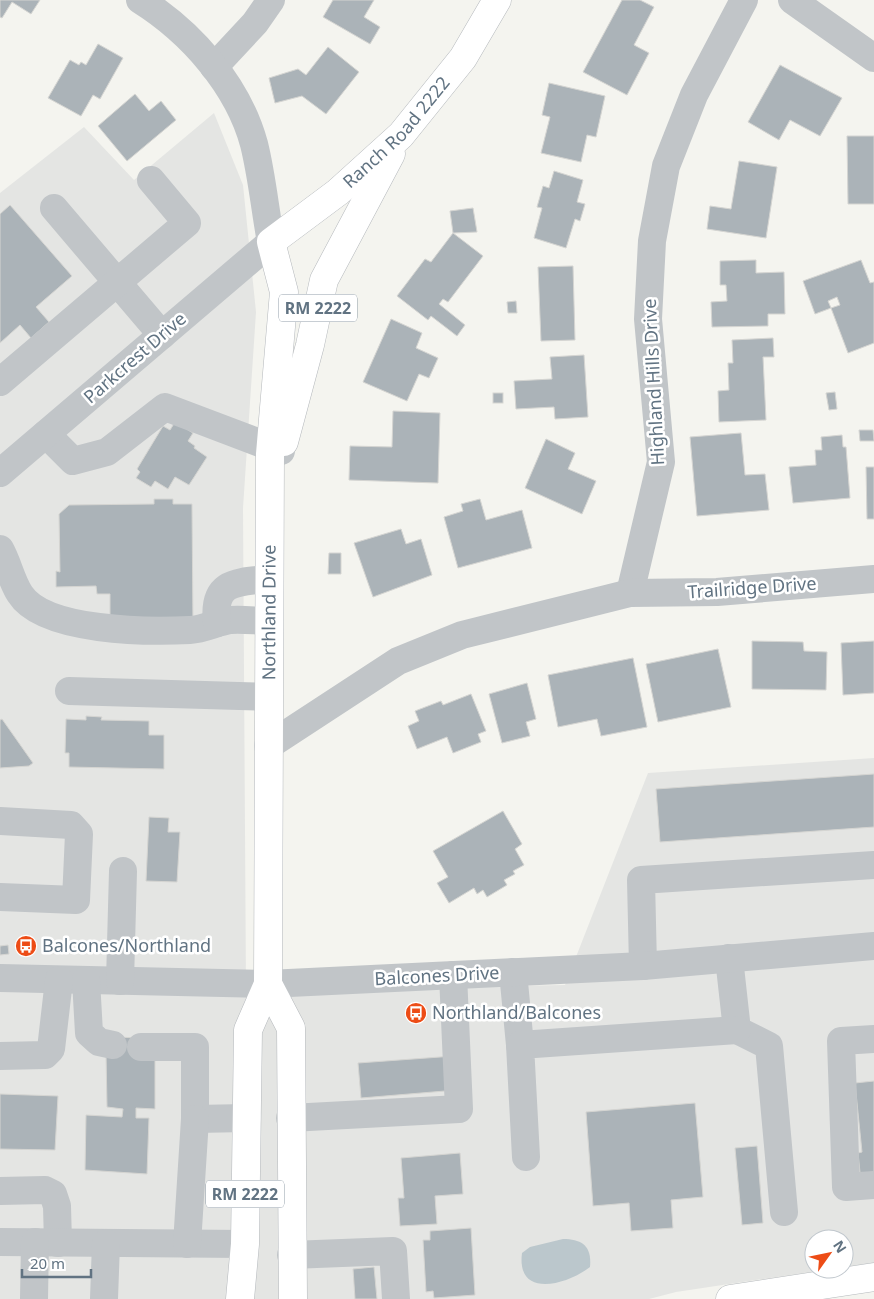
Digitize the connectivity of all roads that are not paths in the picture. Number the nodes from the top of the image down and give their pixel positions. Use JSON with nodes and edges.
{"nodes":[{"id":1,"x":140,"y":0,"type":"edge"},
{"id":2,"x":271,"y":0,"type":"edge"},
{"id":3,"x":497,"y":0,"type":"edge"},
{"id":4,"x":744,"y":0,"type":"edge"},
{"id":5,"x":792,"y":0,"type":"edge"},
{"id":6,"x":874,"y":58,"type":"edge"},
{"id":7,"x":214,"y":67,"type":"junction"},
{"id":8,"x":401,"y":135,"type":"junction"},
{"id":9,"x":151,"y":180,"type":"dead end"},
{"id":10,"x":54,"y":208,"type":"dead end"},
{"id":11,"x":271,"y":242,"type":"junction"},
{"id":12,"x":118,"y":282,"type":"junction"},
{"id":13,"x":162,"y":335,"type":"junction"},
{"id":14,"x":0,"y":382,"type":"edge"},
{"id":15,"x":46,"y":434,"type":"junction"},
{"id":16,"x":276,"y":450,"type":"junction"},
{"id":17,"x":0,"y":473,"type":"edge"},
{"id":18,"x":0,"y":549,"type":"edge"},
{"id":19,"x":269,"y":579,"type":"junction"},
{"id":20,"x":874,"y":579,"type":"edge"},
{"id":21,"x":630,"y":593,"type":"junction"},
{"id":22,"x":269,"y":621,"type":"junction"},
{"id":23,"x":217,"y":623,"type":"junction"},
{"id":24,"x":69,"y":691,"type":"dead end"},
{"id":25,"x":269,"y":697,"type":"junction"},
{"id":26,"x":268,"y":746,"type":"junction"},
{"id":27,"x":0,"y":821,"type":"edge"},
{"id":28,"x":874,"y":865,"type":"edge"},
{"id":29,"x":124,"y":871,"type":"dead end"},
{"id":30,"x":0,"y":897,"type":"edge"},
{"id":31,"x":874,"y":946,"type":"edge"},
{"id":32,"x":729,"y":958,"type":"junction"},
{"id":33,"x":643,"y":966,"type":"junction"},
{"id":34,"x":513,"y":972,"type":"junction"},
{"id":35,"x":453,"y":975,"type":"junction"},
{"id":36,"x":0,"y":978,"type":"edge"},
{"id":37,"x":59,"y":980,"type":"junction"},
{"id":38,"x":86,"y":980,"type":"junction"},
{"id":39,"x":120,"y":981,"type":"junction"},
{"id":40,"x":268,"y":984,"type":"junction"},
{"id":41,"x":737,"y":1030,"type":"junction"},
{"id":42,"x":874,"y":1039,"type":"edge"},
{"id":43,"x":113,"y":1045,"type":"dead end"},
{"id":44,"x":520,"y":1045,"type":"junction"},
{"id":45,"x":142,"y":1047,"type":"dead end"},
{"id":46,"x":0,"y":1056,"type":"edge"},
{"id":47,"x":195,"y":1118,"type":"junction"},
{"id":48,"x":247,"y":1118,"type":"junction"},
{"id":49,"x":290,"y":1118,"type":"junction"},
{"id":50,"x":526,"y":1156,"type":"dead end"},
{"id":51,"x":874,"y":1185,"type":"edge"},
{"id":52,"x":0,"y":1191,"type":"edge"},
{"id":53,"x":784,"y":1212,"type":"dead end"},
{"id":54,"x":0,"y":1242,"type":"edge"},
{"id":55,"x":46,"y":1243,"type":"junction"},
{"id":56,"x":106,"y":1243,"type":"junction"},
{"id":57,"x":187,"y":1244,"type":"junction"},
{"id":58,"x":244,"y":1244,"type":"junction"},
{"id":59,"x":291,"y":1254,"type":"junction"},
{"id":60,"x":874,"y":1277,"type":"edge"},
{"id":61,"x":297,"y":1297,"type":"edge"},
{"id":62,"x":34,"y":1299,"type":"edge"},
{"id":63,"x":104,"y":1299,"type":"edge"},
{"id":64,"x":240,"y":1299,"type":"edge"},
{"id":65,"x":396,"y":1299,"type":"edge"},
{"id":66,"x":730,"y":1299,"type":"edge"}],
"edges":[{"from":1,"to":7,"type":"street"},
{"from":2,"to":7,"type":"street"},
{"from":3,"to":8,"type":"main road","name":"Ranch Road 2222","number":"RM 2222"},
{"from":4,"to":21,"type":"street","name":"Highland Hills Drive"},
{"from":5,"to":6,"type":"street"},
{"from":7,"to":11,"type":"street"},
{"from":8,"to":11,"type":"main road","name":"Ranch Road 2222","number":"RM 2222"},
{"from":8,"to":16,"type":"main road","number":"RM 2222"},
{"from":9,"to":12,"type":"street"},
{"from":10,"to":12,"type":"street"},
{"from":11,"to":13,"type":"street","name":"Parkcrest Drive"},
{"from":11,"to":16,"type":"main road","name":"Northland Drive","number":"RM 2222"},
{"from":12,"to":13,"type":"street"},
{"from":12,"to":14,"type":"street"},
{"from":13,"to":15,"type":"street","name":"Parkcrest Drive"},
{"from":15,"to":16,"type":"street"},
{"from":15,"to":17,"type":"street","name":"Parkcrest Drive"},
{"from":16,"to":19,"type":"main road","name":"Northland Drive","number":"RM 2222"},
{"from":18,"to":23,"type":"street"},
{"from":19,"to":22,"type":"main road","name":"Northland Drive","number":"RM 2222"},
{"from":19,"to":23,"type":"street"},
{"from":20,"to":21,"type":"street","name":"Trailridge Drive"},
{"from":21,"to":26,"type":"street"},
{"from":22,"to":23,"type":"street"},
{"from":22,"to":25,"type":"main road","name":"Northland Drive","number":"RM 2222"},
{"from":24,"to":25,"type":"street"},
{"from":25,"to":26,"type":"main road","name":"Northland Drive","number":"RM 2222"},
{"from":26,"to":40,"type":"main road","name":"Northland Drive","number":"RM 2222"},
{"from":27,"to":30,"type":"street"},
{"from":28,"to":33,"type":"street"},
{"from":29,"to":39,"type":"street"},
{"from":31,"to":32,"type":"street","name":"Balcones Drive"},
{"from":32,"to":33,"type":"street","name":"Balcones Drive"},
{"from":32,"to":41,"type":"street"},
{"from":33,"to":34,"type":"street","name":"Balcones Drive"},
{"from":34,"to":35,"type":"street","name":"Balcones Drive"},
{"from":34,"to":44,"type":"street"},
{"from":35,"to":40,"type":"street","name":"Balcones Drive"},
{"from":35,"to":49,"type":"street"},
{"from":36,"to":37,"type":"street","name":"Balcones Drive"},
{"from":37,"to":38,"type":"street","name":"Balcones Drive"},
{"from":37,"to":46,"type":"street"},
{"from":38,"to":39,"type":"street","name":"Balcones Drive"},
{"from":38,"to":43,"type":"street"},
{"from":39,"to":40,"type":"street","name":"Balcones Drive"},
{"from":40,"to":48,"type":"main road","name":"Northland Drive","number":"RM 2222"},
{"from":40,"to":49,"type":"main road","name":"Northland Drive","number":"RM 2222"},
{"from":41,"to":44,"type":"street"},
{"from":41,"to":53,"type":"street"},
{"from":42,"to":51,"type":"street"},
{"from":44,"to":50,"type":"street"},
{"from":45,"to":47,"type":"street"},
{"from":47,"to":48,"type":"street"},
{"from":47,"to":57,"type":"street"},
{"from":48,"to":58,"type":"main road","name":"Northland Drive","number":"RM 2222"},
{"from":49,"to":59,"type":"main road","name":"Northland Drive","number":"RM 2222"},
{"from":52,"to":55,"type":"street"},
{"from":54,"to":55,"type":"street"},
{"from":55,"to":56,"type":"street"},
{"from":55,"to":62,"type":"street"},
{"from":56,"to":57,"type":"street"},
{"from":56,"to":63,"type":"street"},
{"from":57,"to":58,"type":"street"},
{"from":58,"to":64,"type":"main road","name":"Northland Drive","number":"RM 2222"},
{"from":59,"to":61,"type":"main road","name":"Northland Drive","number":"RM 2222"},
{"from":59,"to":65,"type":"street"},
{"from":60,"to":66,"type":"main road"}]}
